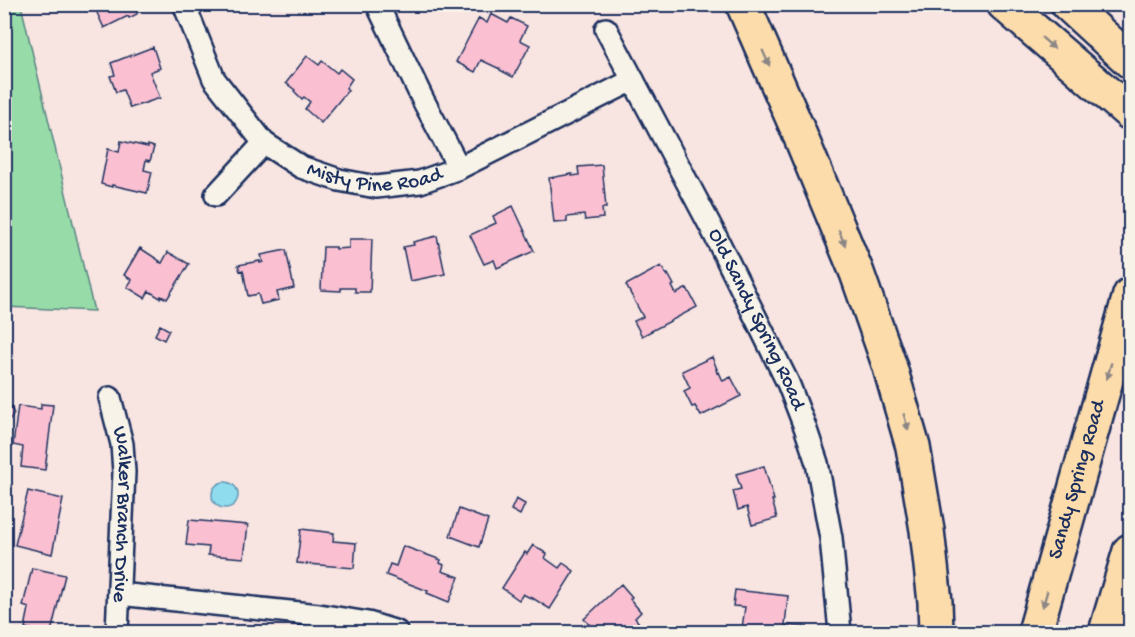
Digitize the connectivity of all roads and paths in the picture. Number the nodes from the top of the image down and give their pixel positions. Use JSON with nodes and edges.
{"nodes":[{"id":1,"x":184,"y":4,"type":"edge"},
{"id":2,"x":378,"y":4,"type":"edge"},
{"id":3,"x":743,"y":4,"type":"edge"},
{"id":4,"x":1004,"y":4,"type":"edge"},
{"id":5,"x":1068,"y":4,"type":"edge"},
{"id":6,"x":606,"y":28,"type":"dead end"},
{"id":7,"x":1131,"y":61,"type":"edge"},
{"id":8,"x":633,"y":80,"type":"junction"},
{"id":9,"x":1131,"y":113,"type":"edge"},
{"id":10,"x":264,"y":143,"type":"junction"},
{"id":11,"x":459,"y":168,"type":"junction"},
{"id":12,"x":216,"y":195,"type":"dead end"},
{"id":13,"x":1131,"y":295,"type":"edge"},
{"id":14,"x":110,"y":398,"type":"dead end"},
{"id":15,"x":1131,"y":551,"type":"edge"},
{"id":16,"x":119,"y":594,"type":"junction"},
{"id":17,"x":117,"y":633,"type":"edge"},
{"id":18,"x":397,"y":633,"type":"edge"},
{"id":19,"x":840,"y":633,"type":"edge"},
{"id":20,"x":936,"y":633,"type":"edge"},
{"id":21,"x":1035,"y":633,"type":"edge"},
{"id":22,"x":1106,"y":633,"type":"edge"}],
"edges":[{"from":1,"to":10,"type":"street","name":"Misty Pine Road"},
{"from":2,"to":11,"type":"street"},
{"from":3,"to":20,"type":"main road","one_way":true},
{"from":4,"to":9,"type":"main road","one_way":true},
{"from":5,"to":7,"type":"main road"},
{"from":6,"to":8,"type":"street","name":"Old Sandy Spring Road"},
{"from":8,"to":11,"type":"street","name":"Misty Pine Road"},
{"from":8,"to":19,"type":"street","name":"Old Sandy Spring Road"},
{"from":10,"to":11,"type":"street","name":"Misty Pine Road"},
{"from":10,"to":12,"type":"street"},
{"from":13,"to":21,"type":"main road","name":"Sandy Spring Road","one_way":true},
{"from":14,"to":16,"type":"street","name":"Walker Branch Drive"},
{"from":15,"to":22,"type":"main road"},
{"from":16,"to":17,"type":"street","name":"Walker Branch Drive"},
{"from":16,"to":18,"type":"street"}]}
